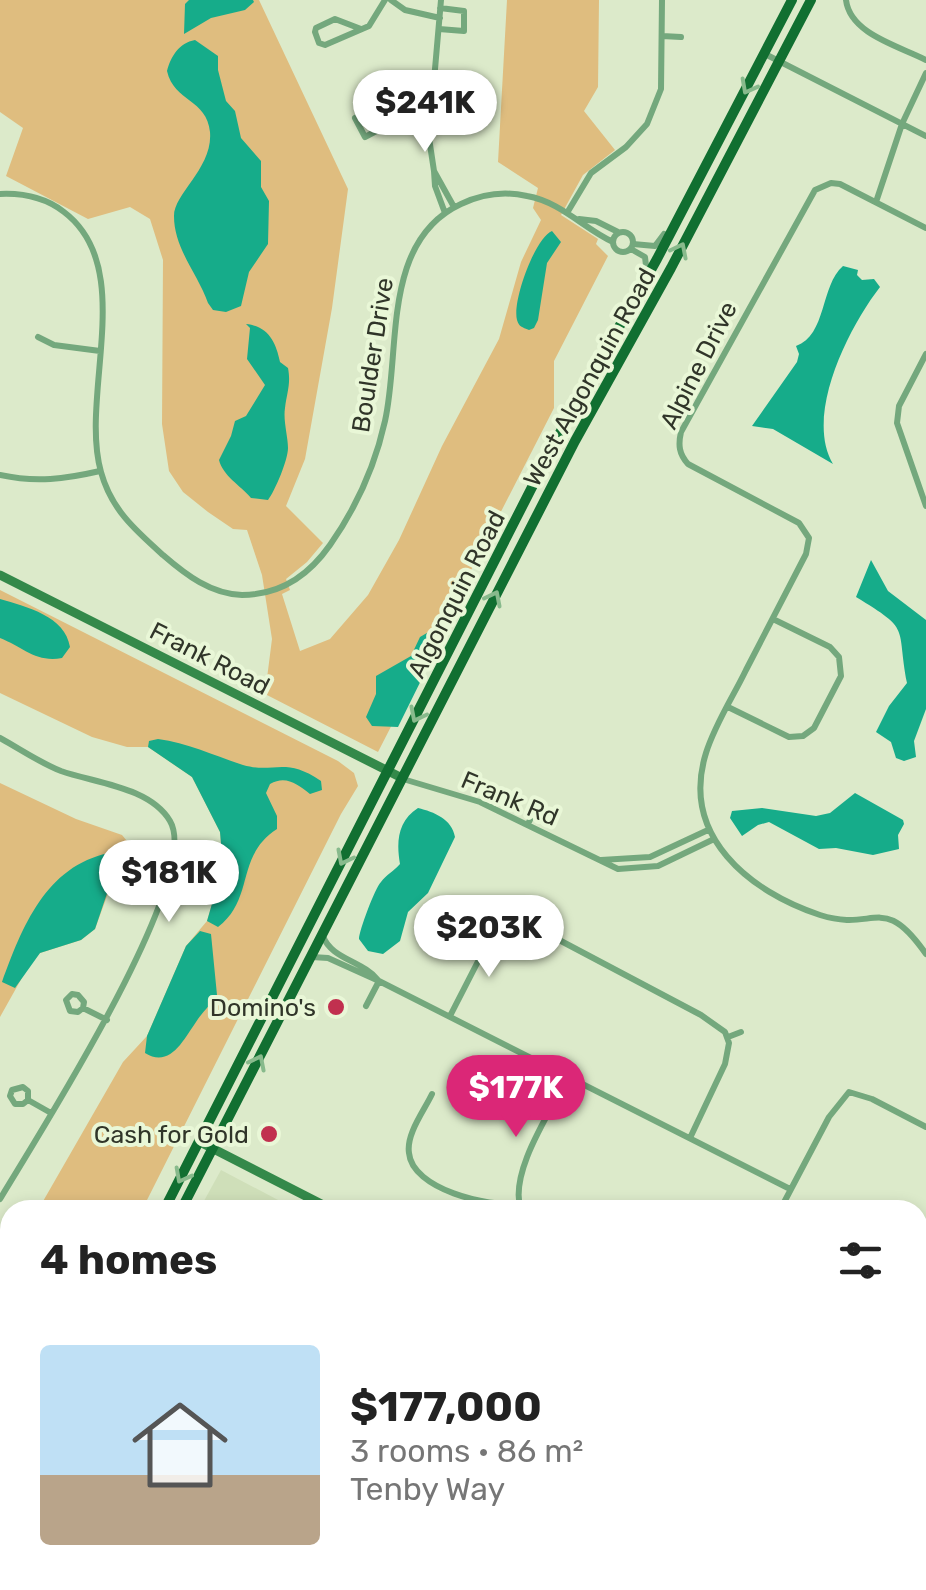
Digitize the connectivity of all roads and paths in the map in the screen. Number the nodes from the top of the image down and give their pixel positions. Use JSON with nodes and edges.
{"nodes":[{"id":1,"x":388,"y":0,"type":"edge"},
{"id":2,"x":662,"y":0,"type":"edge"},
{"id":3,"x":792,"y":0,"type":"edge"},
{"id":4,"x":811,"y":0,"type":"edge"},
{"id":5,"x":846,"y":0,"type":"edge"},
{"id":6,"x":441,"y":4,"type":"edge"},
{"id":7,"x":440,"y":18,"type":"junction"},
{"id":8,"x":361,"y":29,"type":"junction"},
{"id":9,"x":439,"y":29,"type":"junction"},
{"id":10,"x":662,"y":36,"type":"junction"},
{"id":11,"x":680,"y":37,"type":"dead end"},
{"id":12,"x":765,"y":54,"type":"junction"},
{"id":13,"x":926,"y":60,"type":"edge"},
{"id":14,"x":780,"y":61,"type":"junction"},
{"id":15,"x":926,"y":73,"type":"edge"},
{"id":16,"x":431,"y":107,"type":"junction"},
{"id":17,"x":399,"y":119,"type":"junction"},
{"id":18,"x":902,"y":124,"type":"junction"},
{"id":19,"x":430,"y":125,"type":"junction"},
{"id":20,"x":926,"y":136,"type":"edge"},
{"id":21,"x":712,"y":156,"type":"junction"},
{"id":22,"x":434,"y":171,"type":"junction"},
{"id":23,"x":0,"y":194,"type":"edge"},
{"id":24,"x":875,"y":201,"type":"junction"},
{"id":25,"x":454,"y":207,"type":"junction"},
{"id":26,"x":445,"y":213,"type":"junction"},
{"id":27,"x":567,"y":213,"type":"junction"},
{"id":28,"x":578,"y":218,"type":"junction"},
{"id":29,"x":926,"y":228,"type":"edge"},
{"id":30,"x":618,"y":232,"type":"junction"},
{"id":31,"x":612,"y":242,"type":"junction"},
{"id":32,"x":632,"y":246,"type":"junction"},
{"id":33,"x":647,"y":276,"type":"junction"},
{"id":34,"x":38,"y":336,"type":"dead end"},
{"id":35,"x":100,"y":351,"type":"junction"},
{"id":36,"x":926,"y":354,"type":"edge"},
{"id":37,"x":100,"y":471,"type":"junction"},
{"id":38,"x":0,"y":475,"type":"edge"},
{"id":39,"x":926,"y":506,"type":"edge"},
{"id":40,"x":0,"y":575,"type":"edge"},
{"id":41,"x":773,"y":619,"type":"junction"},
{"id":42,"x":728,"y":707,"type":"junction"},
{"id":43,"x":0,"y":738,"type":"edge"},
{"id":44,"x":389,"y":772,"type":"junction"},
{"id":45,"x":402,"y":778,"type":"junction"},
{"id":46,"x":536,"y":807,"type":"dead end"},
{"id":47,"x":528,"y":824,"type":"junction"},
{"id":48,"x":708,"y":830,"type":"junction"},
{"id":49,"x":712,"y":840,"type":"junction"},
{"id":50,"x":600,"y":860,"type":"junction"},
{"id":51,"x":502,"y":911,"type":"dead end"},
{"id":52,"x":507,"y":926,"type":"junction"},
{"id":53,"x":324,"y":930,"type":"junction"},
{"id":54,"x":926,"y":954,"type":"edge"},
{"id":55,"x":311,"y":957,"type":"junction"},
{"id":56,"x":379,"y":981,"type":"junction"},
{"id":57,"x":366,"y":1006,"type":"dead end"},
{"id":58,"x":83,"y":1008,"type":"dead end"},
{"id":59,"x":450,"y":1016,"type":"junction"},
{"id":60,"x":107,"y":1020,"type":"junction"},
{"id":61,"x":741,"y":1032,"type":"dead end"},
{"id":62,"x":728,"y":1037,"type":"junction"},
{"id":63,"x":568,"y":1077,"type":"junction"},
{"id":64,"x":432,"y":1094,"type":"dead end"},
{"id":65,"x":28,"y":1100,"type":"dead end"},
{"id":66,"x":52,"y":1113,"type":"junction"},
{"id":67,"x":926,"y":1127,"type":"edge"},
{"id":68,"x":690,"y":1138,"type":"junction"},
{"id":69,"x":200,"y":1142,"type":"junction"},
{"id":70,"x":214,"y":1149,"type":"junction"},
{"id":71,"x":790,"y":1189,"type":"junction"},
{"id":72,"x":0,"y":1198,"type":"edge"},
{"id":73,"x":169,"y":1200,"type":"edge"},
{"id":74,"x":186,"y":1200,"type":"edge"},
{"id":75,"x":313,"y":1200,"type":"edge"},
{"id":76,"x":471,"y":1200,"type":"edge"},
{"id":77,"x":520,"y":1200,"type":"edge"},
{"id":78,"x":785,"y":1200,"type":"edge"}],
"edges":[{"from":1,"to":7,"type":"street"},
{"from":1,"to":8,"type":"street"},
{"from":2,"to":10,"type":"street"},
{"from":3,"to":12,"type":"main road","name":"Algonquin Road"},
{"from":4,"to":14,"type":"main road","name":"West Algonquin Road"},
{"from":5,"to":13,"type":"street"},
{"from":6,"to":7,"type":"street"},
{"from":6,"to":9,"type":"street"},
{"from":7,"to":9,"type":"street"},
{"from":8,"to":8,"type":"street"},
{"from":9,"to":16,"type":"street"},
{"from":10,"to":11,"type":"street"},
{"from":10,"to":27,"type":"street"},
{"from":12,"to":14,"type":"street"},
{"from":12,"to":21,"type":"main road","name":"Algonquin Road","one_way":true},
{"from":14,"to":18,"type":"street"},
{"from":45,"to":14,"type":"main road","name":"West Algonquin Road","one_way":true},
{"from":15,"to":18,"type":"street"},
{"from":16,"to":17,"type":"street"},
{"from":16,"to":19,"type":"street"},
{"from":16,"to":19,"type":"street"},
{"from":17,"to":17,"type":"street"},
{"from":18,"to":20,"type":"street"},
{"from":18,"to":24,"type":"street"},
{"from":19,"to":22,"type":"street"},
{"from":21,"to":32,"type":"street"},
{"from":21,"to":33,"type":"main road","name":"Algonquin Road"},
{"from":22,"to":25,"type":"street"},
{"from":22,"to":26,"type":"street"},
{"from":23,"to":35,"type":"street","name":"Boulder Drive"},
{"from":24,"to":29,"type":"street"},
{"from":24,"to":41,"type":"street","name":"Alpine Drive"},
{"from":25,"to":26,"type":"street","name":"Boulder Drive"},
{"from":25,"to":27,"type":"street","name":"Boulder Drive"},
{"from":26,"to":37,"type":"street","name":"Boulder Drive"},
{"from":27,"to":28,"type":"street","name":"Boulder Drive"},
{"from":28,"to":30,"type":"street","name":"Boulder Drive"},
{"from":28,"to":31,"type":"street","name":"Boulder Drive"},
{"from":30,"to":31,"type":"street"},
{"from":30,"to":32,"type":"street","name":"Boulder Drive"},
{"from":31,"to":32,"type":"street","name":"Boulder Drive"},
{"from":32,"to":33,"type":"street","name":"Boulder Drive"},
{"from":33,"to":44,"type":"main road","name":"Algonquin Road","one_way":true},
{"from":34,"to":35,"type":"street"},
{"from":35,"to":37,"type":"street","name":"Boulder Drive"},
{"from":36,"to":39,"type":"street"},
{"from":37,"to":38,"type":"street"},
{"from":40,"to":44,"type":"street","name":"Frank Road"},
{"from":41,"to":42,"type":"street","name":"Alpine Drive"},
{"from":41,"to":42,"type":"street"},
{"from":42,"to":48,"type":"street","name":"Alpine Drive"},
{"from":43,"to":60,"type":"street"},
{"from":44,"to":45,"type":"street","name":"Frank Road"},
{"from":44,"to":69,"type":"main road","name":"Algonquin Road","one_way":true},
{"from":45,"to":47,"type":"street","name":"Frank Rd"},
{"from":45,"to":53,"type":"main road","name":"West Algonquin Road"},
{"from":46,"to":47,"type":"street"},
{"from":47,"to":50,"type":"street","name":"Frank Rd"},
{"from":48,"to":49,"type":"street","name":"Alpine Drive"},
{"from":48,"to":50,"type":"street"},
{"from":49,"to":50,"type":"street","name":"Frank Rd"},
{"from":49,"to":54,"type":"street"},
{"from":51,"to":52,"type":"street"},
{"from":52,"to":59,"type":"street"},
{"from":52,"to":62,"type":"street"},
{"from":53,"to":55,"type":"main road","name":"West Algonquin Road"},
{"from":53,"to":56,"type":"street"},
{"from":55,"to":56,"type":"street"},
{"from":70,"to":55,"type":"main road","name":"West Algonquin Road","one_way":true},
{"from":56,"to":57,"type":"street"},
{"from":56,"to":59,"type":"street"},
{"from":58,"to":60,"type":"street"},
{"from":59,"to":63,"type":"street"},
{"from":60,"to":66,"type":"street"},
{"from":61,"to":62,"type":"street"},
{"from":62,"to":68,"type":"street"},
{"from":63,"to":68,"type":"street"},
{"from":63,"to":77,"type":"street"},
{"from":64,"to":76,"type":"street"},
{"from":65,"to":66,"type":"street"},
{"from":66,"to":72,"type":"street"},
{"from":67,"to":71,"type":"street"},
{"from":68,"to":71,"type":"street"},
{"from":69,"to":70,"type":"street"},
{"from":69,"to":73,"type":"main road","name":"Algonquin Road","one_way":true},
{"from":70,"to":74,"type":"main road"},
{"from":70,"to":75,"type":"street"},
{"from":71,"to":78,"type":"street"}]}
